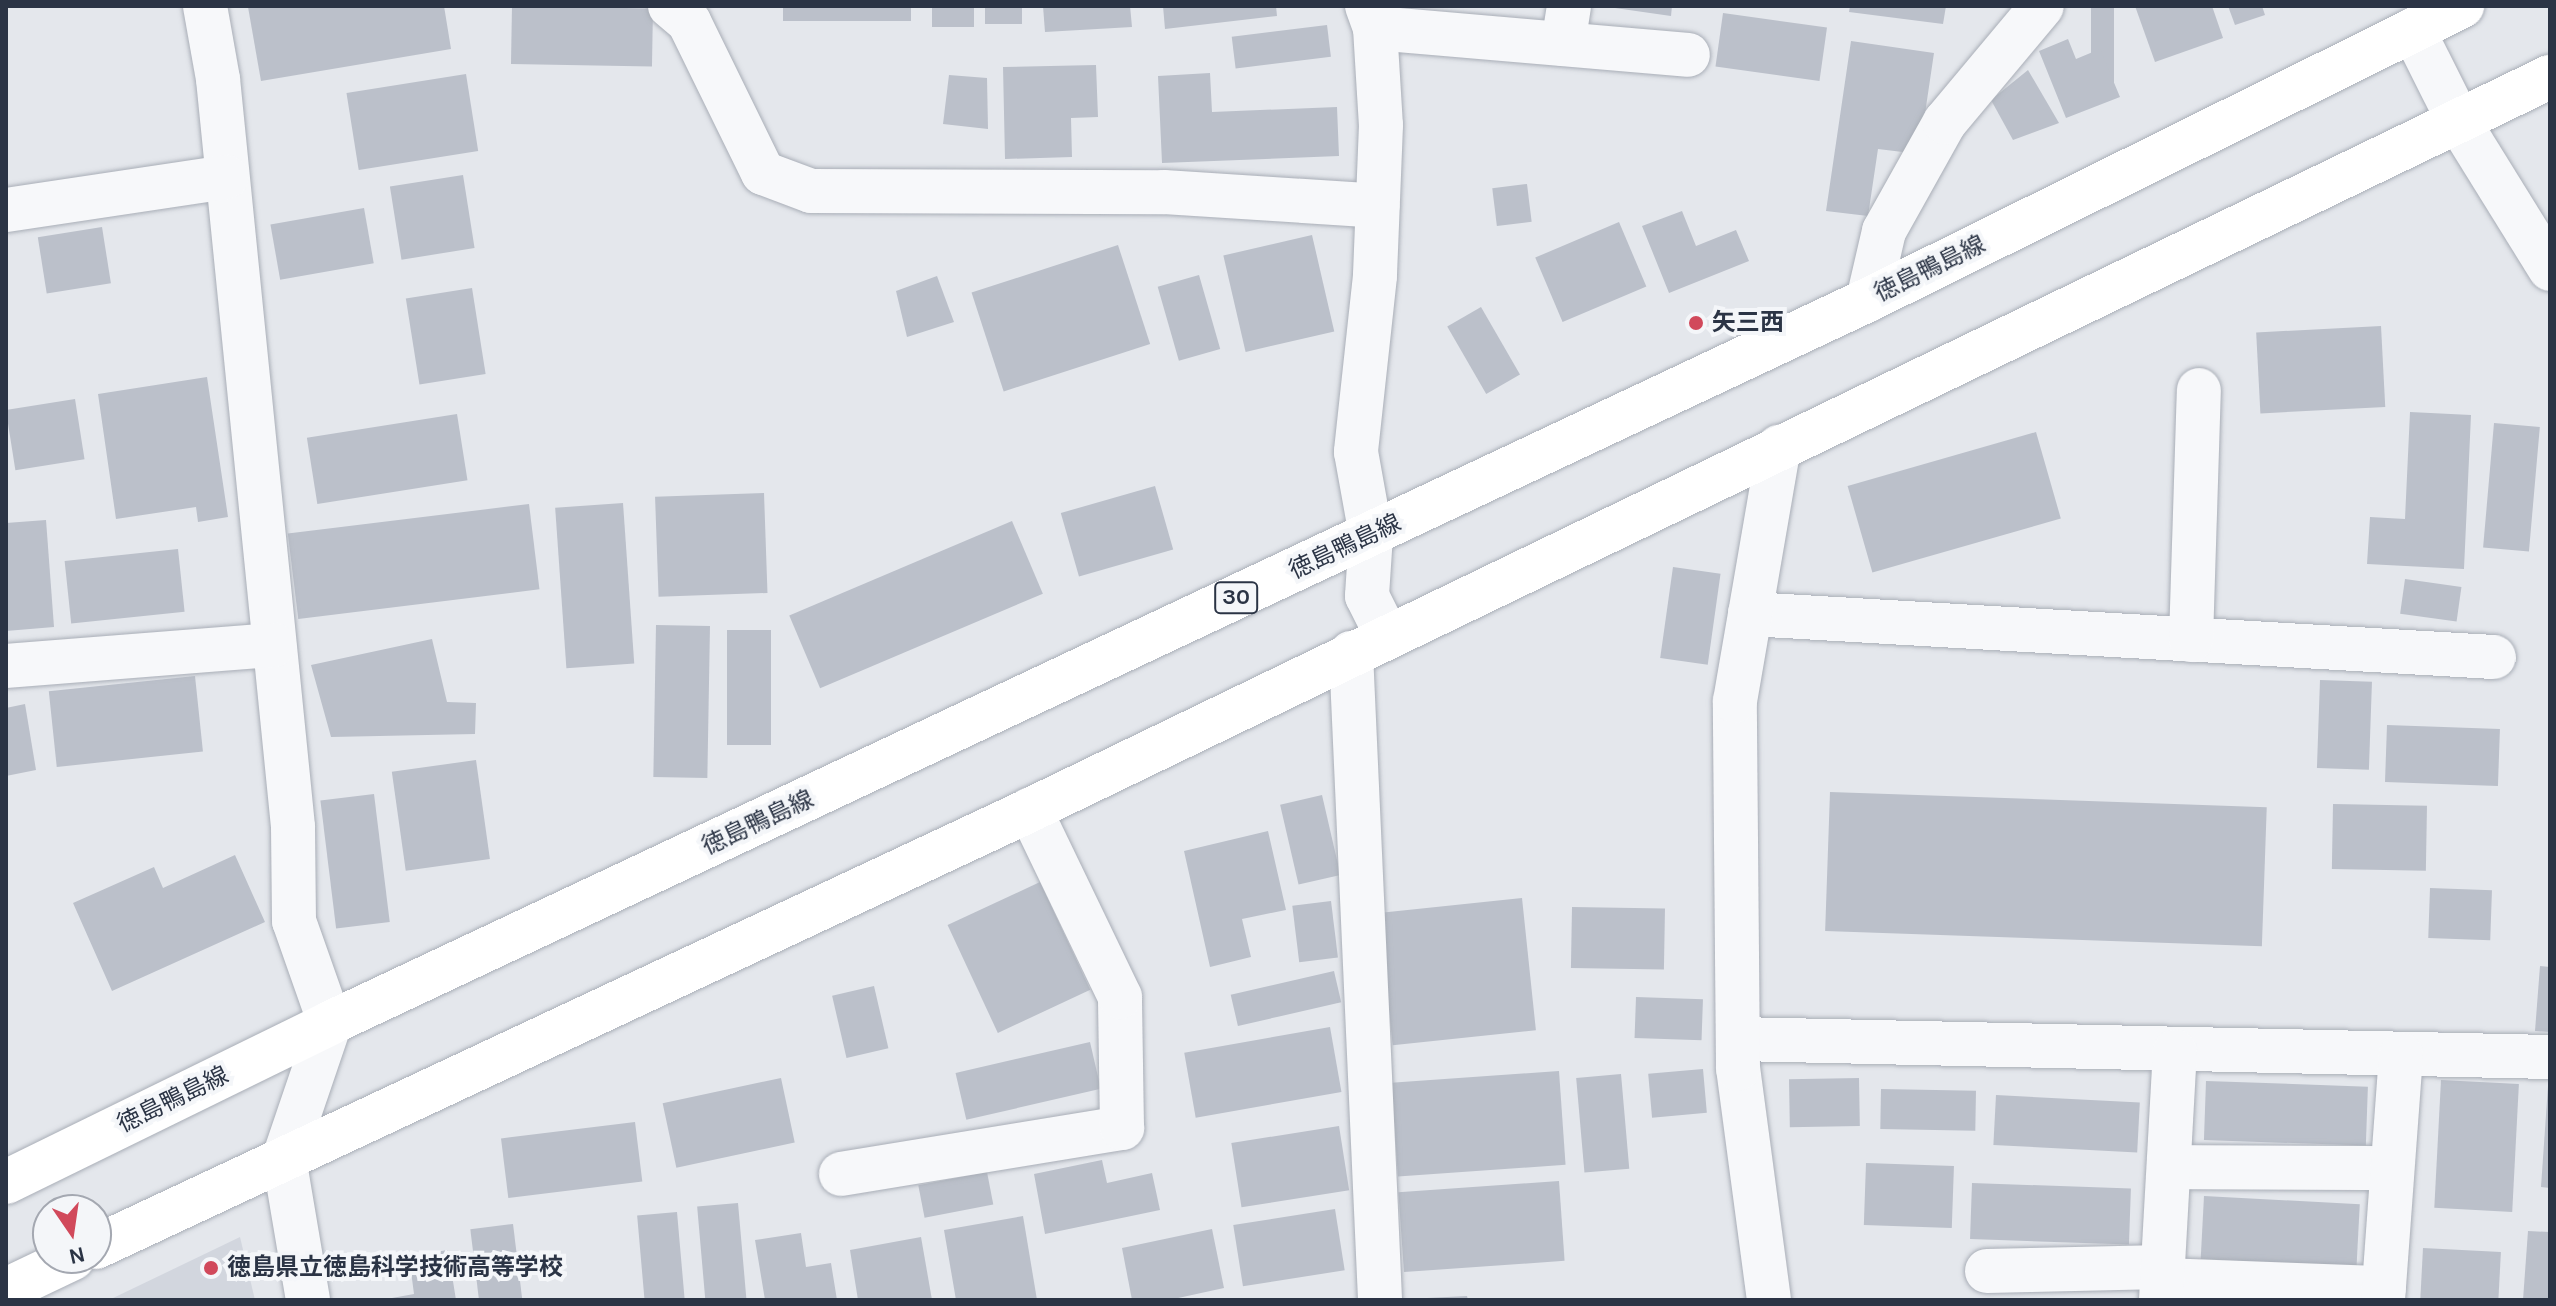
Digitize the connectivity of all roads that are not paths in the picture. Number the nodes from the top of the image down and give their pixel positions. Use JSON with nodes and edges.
{"nodes":[{"id":1,"x":205,"y":6,"type":"edge"},
{"id":2,"x":670,"y":6,"type":"edge"},
{"id":3,"x":2042,"y":6,"type":"edge"},
{"id":4,"x":2462,"y":6,"type":"edge"},
{"id":5,"x":1371,"y":17,"type":"edge"},
{"id":6,"x":1566,"y":25,"type":"edge"},
{"id":7,"x":2413,"y":30,"type":"junction"},
{"id":8,"x":1688,"y":55,"type":"dead end"},
{"id":9,"x":2550,"y":77,"type":"edge"},
{"id":10,"x":2459,"y":122,"type":"junction"},
{"id":11,"x":227,"y":177,"type":"junction"},
{"id":12,"x":1378,"y":206,"type":"junction"},
{"id":13,"x":6,"y":210,"type":"edge"},
{"id":14,"x":2550,"y":269,"type":"edge"},
{"id":15,"x":1868,"y":300,"type":"junction"},
{"id":16,"x":2199,"y":390,"type":"dead end"},
{"id":17,"x":1779,"y":447,"type":"junction"},
{"id":18,"x":1371,"y":535,"type":"junction"},
{"id":19,"x":1750,"y":614,"type":"junction"},
{"id":20,"x":2191,"y":640,"type":"junction"},
{"id":21,"x":1369,"y":644,"type":"junction"},
{"id":22,"x":274,"y":645,"type":"junction"},
{"id":23,"x":2494,"y":657,"type":"dead end"},
{"id":24,"x":6,"y":666,"type":"edge"},
{"id":25,"x":1030,"y":810,"type":"junction"},
{"id":26,"x":330,"y":1023,"type":"junction"},
{"id":27,"x":1738,"y":1039,"type":"junction"},
{"id":28,"x":2175,"y":1051,"type":"junction"},
{"id":29,"x":2401,"y":1055,"type":"junction"},
{"id":30,"x":2550,"y":1057,"type":"edge"},
{"id":31,"x":284,"y":1158,"type":"junction"},
{"id":32,"x":2169,"y":1167,"type":"junction"},
{"id":33,"x":2392,"y":1168,"type":"junction"},
{"id":34,"x":841,"y":1174,"type":"dead end"},
{"id":35,"x":6,"y":1182,"type":"edge"},
{"id":36,"x":112,"y":1239,"type":"edge"},
{"id":37,"x":1987,"y":1271,"type":"dead end"},
{"id":38,"x":40,"y":1274,"type":"edge"},
{"id":39,"x":2162,"y":1282,"type":"edge"},
{"id":40,"x":6,"y":1290,"type":"edge"},
{"id":41,"x":2384,"y":1294,"type":"edge"},
{"id":42,"x":308,"y":1300,"type":"edge"},
{"id":43,"x":1380,"y":1300,"type":"edge"},
{"id":44,"x":1769,"y":1300,"type":"edge"}],
"edges":[{"from":1,"to":11,"type":"street"},
{"from":2,"to":12,"type":"street"},
{"from":3,"to":15,"type":"street"},
{"from":4,"to":7,"type":"main road","name":"徳島鴨島線","number":"30"},
{"from":5,"to":6,"type":"street"},
{"from":5,"to":12,"type":"street"},
{"from":6,"to":8,"type":"street"},
{"from":7,"to":10,"type":"street"},
{"from":7,"to":15,"type":"main road","name":"徳島鴨島線","number":"30"},
{"from":9,"to":10,"type":"main road"},
{"from":10,"to":14,"type":"street"},
{"from":10,"to":17,"type":"main road"},
{"from":11,"to":13,"type":"street"},
{"from":11,"to":22,"type":"street"},
{"from":12,"to":18,"type":"street"},
{"from":15,"to":18,"type":"main road","name":"徳島鴨島線","number":"30"},
{"from":16,"to":20,"type":"street"},
{"from":17,"to":19,"type":"street"},
{"from":17,"to":21,"type":"main road"},
{"from":18,"to":21,"type":"street"},
{"from":18,"to":26,"type":"main road","name":"徳島鴨島線","number":"30"},
{"from":19,"to":20,"type":"street"},
{"from":19,"to":27,"type":"street"},
{"from":20,"to":23,"type":"street"},
{"from":21,"to":25,"type":"main road"},
{"from":21,"to":43,"type":"street"},
{"from":22,"to":24,"type":"street"},
{"from":22,"to":26,"type":"street"},
{"from":25,"to":31,"type":"main road"},
{"from":25,"to":34,"type":"street"},
{"from":26,"to":31,"type":"street"},
{"from":26,"to":35,"type":"main road","name":"徳島鴨島線","number":"30"},
{"from":27,"to":28,"type":"street"},
{"from":27,"to":44,"type":"street"},
{"from":28,"to":29,"type":"street"},
{"from":28,"to":32,"type":"street"},
{"from":29,"to":30,"type":"street"},
{"from":29,"to":33,"type":"street"},
{"from":31,"to":36,"type":"main road"},
{"from":31,"to":42,"type":"street"},
{"from":32,"to":33,"type":"street"},
{"from":32,"to":39,"type":"street"},
{"from":33,"to":41,"type":"street"},
{"from":37,"to":39,"type":"street"},
{"from":38,"to":40,"type":"main road"},
{"from":39,"to":41,"type":"street"}]}
